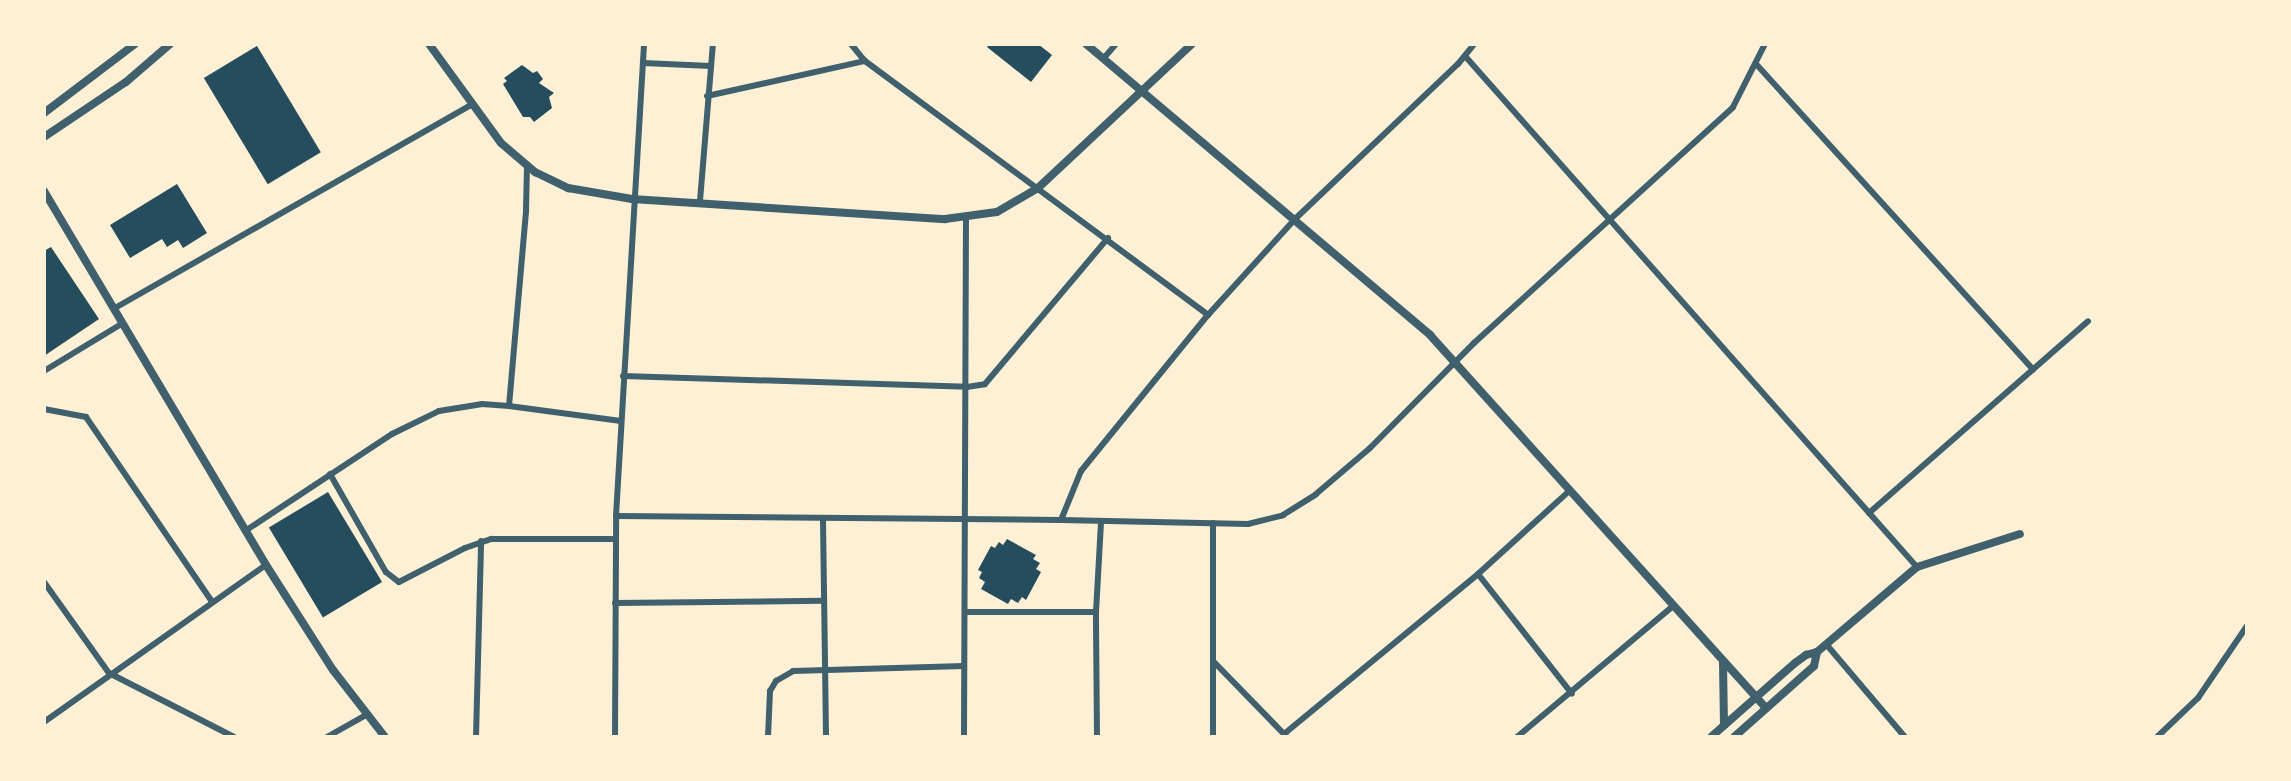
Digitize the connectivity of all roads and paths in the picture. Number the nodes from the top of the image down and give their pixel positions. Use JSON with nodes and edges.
{"nodes":[{"id":1,"x":135,"y":44,"type":"edge"},
{"id":2,"x":170,"y":44,"type":"edge"},
{"id":3,"x":429,"y":44,"type":"edge"},
{"id":4,"x":644,"y":44,"type":"edge"},
{"id":5,"x":713,"y":44,"type":"edge"},
{"id":6,"x":851,"y":44,"type":"edge"},
{"id":7,"x":1086,"y":44,"type":"edge"},
{"id":8,"x":1116,"y":44,"type":"edge"},
{"id":9,"x":1192,"y":44,"type":"edge"},
{"id":10,"x":1474,"y":44,"type":"edge"},
{"id":11,"x":1765,"y":44,"type":"edge"},
{"id":12,"x":1465,"y":56,"type":"junction"},
{"id":13,"x":1103,"y":59,"type":"junction"},
{"id":14,"x":865,"y":61,"type":"junction"},
{"id":15,"x":643,"y":63,"type":"junction"},
{"id":16,"x":1757,"y":65,"type":"junction"},
{"id":17,"x":711,"y":66,"type":"junction"},
{"id":18,"x":1142,"y":92,"type":"junction"},
{"id":19,"x":707,"y":96,"type":"junction"},
{"id":20,"x":471,"y":105,"type":"junction"},
{"id":21,"x":44,"y":113,"type":"edge"},
{"id":22,"x":44,"y":137,"type":"edge"},
{"id":23,"x":527,"y":165,"type":"junction"},
{"id":24,"x":1038,"y":188,"type":"junction"},
{"id":25,"x":44,"y":191,"type":"edge"},
{"id":26,"x":632,"y":199,"type":"junction"},
{"id":27,"x":700,"y":201,"type":"junction"},
{"id":28,"x":966,"y":217,"type":"junction"},
{"id":29,"x":1295,"y":219,"type":"junction"},
{"id":30,"x":1610,"y":220,"type":"junction"},
{"id":31,"x":1108,"y":238,"type":"junction"},
{"id":32,"x":115,"y":308,"type":"junction"},
{"id":33,"x":1208,"y":315,"type":"junction"},
{"id":34,"x":2088,"y":321,"type":"dead end"},
{"id":35,"x":123,"y":323,"type":"junction"},
{"id":36,"x":1455,"y":362,"type":"junction"},
{"id":37,"x":2033,"y":369,"type":"junction"},
{"id":38,"x":44,"y":371,"type":"edge"},
{"id":39,"x":623,"y":376,"type":"junction"},
{"id":40,"x":967,"y":387,"type":"junction"},
{"id":41,"x":509,"y":406,"type":"junction"},
{"id":42,"x":44,"y":409,"type":"edge"},
{"id":43,"x":621,"y":421,"type":"junction"},
{"id":44,"x":330,"y":474,"type":"junction"},
{"id":45,"x":1568,"y":492,"type":"junction"},
{"id":46,"x":1869,"y":513,"type":"junction"},
{"id":47,"x":616,"y":516,"type":"junction"},
{"id":48,"x":965,"y":519,"type":"junction"},
{"id":49,"x":823,"y":520,"type":"junction"},
{"id":50,"x":1061,"y":520,"type":"junction"},
{"id":51,"x":1101,"y":523,"type":"junction"},
{"id":52,"x":1213,"y":523,"type":"junction"},
{"id":53,"x":245,"y":531,"type":"junction"},
{"id":54,"x":2020,"y":534,"type":"dead end"},
{"id":55,"x":615,"y":539,"type":"junction"},
{"id":56,"x":481,"y":541,"type":"junction"},
{"id":57,"x":266,"y":565,"type":"junction"},
{"id":58,"x":1917,"y":567,"type":"junction"},
{"id":59,"x":1478,"y":574,"type":"junction"},
{"id":60,"x":44,"y":582,"type":"edge"},
{"id":61,"x":823,"y":601,"type":"junction"},
{"id":62,"x":212,"y":602,"type":"junction"},
{"id":63,"x":615,"y":603,"type":"junction"},
{"id":64,"x":1673,"y":606,"type":"junction"},
{"id":65,"x":965,"y":612,"type":"junction"},
{"id":66,"x":1096,"y":612,"type":"junction"},
{"id":67,"x":2247,"y":626,"type":"edge"},
{"id":68,"x":1826,"y":644,"type":"junction"},
{"id":69,"x":1817,"y":652,"type":"junction"},
{"id":70,"x":1213,"y":661,"type":"junction"},
{"id":71,"x":1723,"y":661,"type":"junction"},
{"id":72,"x":964,"y":666,"type":"junction"},
{"id":73,"x":825,"y":671,"type":"junction"},
{"id":74,"x":109,"y":673,"type":"junction"},
{"id":75,"x":1572,"y":694,"type":"junction"},
{"id":76,"x":1756,"y":697,"type":"junction"},
{"id":77,"x":1766,"y":708,"type":"junction"},
{"id":78,"x":366,"y":715,"type":"junction"},
{"id":79,"x":44,"y":722,"type":"edge"},
{"id":80,"x":1724,"y":725,"type":"junction"},
{"id":81,"x":1285,"y":736,"type":"edge"},
{"id":82,"x":234,"y":737,"type":"edge"},
{"id":83,"x":327,"y":737,"type":"edge"},
{"id":84,"x":385,"y":737,"type":"edge"},
{"id":85,"x":476,"y":737,"type":"edge"},
{"id":86,"x":615,"y":737,"type":"edge"},
{"id":87,"x":768,"y":737,"type":"edge"},
{"id":88,"x":826,"y":737,"type":"edge"},
{"id":89,"x":964,"y":737,"type":"edge"},
{"id":90,"x":1097,"y":737,"type":"edge"},
{"id":91,"x":1213,"y":737,"type":"edge"},
{"id":92,"x":1517,"y":737,"type":"edge"},
{"id":93,"x":1711,"y":737,"type":"edge"},
{"id":94,"x":1734,"y":737,"type":"edge"},
{"id":95,"x":1905,"y":737,"type":"edge"},
{"id":96,"x":2157,"y":737,"type":"edge"}],
"edges":[{"from":1,"to":21,"type":"street"},
{"from":2,"to":22,"type":"street"},
{"from":3,"to":20,"type":"street"},
{"from":4,"to":15,"type":"street"},
{"from":5,"to":17,"type":"street"},
{"from":6,"to":14,"type":"street"},
{"from":7,"to":13,"type":"street"},
{"from":8,"to":13,"type":"street"},
{"from":9,"to":18,"type":"street"},
{"from":10,"to":12,"type":"street"},
{"from":11,"to":16,"type":"street"},
{"from":12,"to":29,"type":"street"},
{"from":12,"to":30,"type":"street"},
{"from":13,"to":18,"type":"street"},
{"from":14,"to":19,"type":"street"},
{"from":14,"to":24,"type":"street"},
{"from":15,"to":17,"type":"street"},
{"from":15,"to":26,"type":"street"},
{"from":16,"to":30,"type":"street"},
{"from":16,"to":37,"type":"street"},
{"from":17,"to":19,"type":"street"},
{"from":18,"to":24,"type":"street"},
{"from":18,"to":29,"type":"street"},
{"from":19,"to":27,"type":"street"},
{"from":20,"to":23,"type":"street"},
{"from":20,"to":32,"type":"street"},
{"from":23,"to":26,"type":"street"},
{"from":23,"to":41,"type":"street"},
{"from":24,"to":28,"type":"street"},
{"from":24,"to":31,"type":"street"},
{"from":25,"to":32,"type":"street"},
{"from":26,"to":27,"type":"street"},
{"from":26,"to":39,"type":"street"},
{"from":27,"to":28,"type":"street"},
{"from":28,"to":40,"type":"street"},
{"from":29,"to":33,"type":"street"},
{"from":29,"to":36,"type":"street"},
{"from":30,"to":36,"type":"street"},
{"from":30,"to":46,"type":"street"},
{"from":31,"to":33,"type":"street"},
{"from":31,"to":40,"type":"street"},
{"from":32,"to":35,"type":"street"},
{"from":33,"to":50,"type":"street"},
{"from":34,"to":37,"type":"street"},
{"from":35,"to":38,"type":"street"},
{"from":35,"to":53,"type":"street"},
{"from":36,"to":45,"type":"street"},
{"from":36,"to":52,"type":"street"},
{"from":37,"to":46,"type":"street"},
{"from":39,"to":40,"type":"street"},
{"from":39,"to":43,"type":"street"},
{"from":40,"to":48,"type":"street"},
{"from":41,"to":43,"type":"street"},
{"from":41,"to":44,"type":"street"},
{"from":42,"to":62,"type":"street"},
{"from":43,"to":47,"type":"street"},
{"from":44,"to":53,"type":"street"},
{"from":44,"to":56,"type":"street"},
{"from":45,"to":59,"type":"street"},
{"from":45,"to":64,"type":"street"},
{"from":46,"to":58,"type":"street"},
{"from":47,"to":49,"type":"street"},
{"from":47,"to":55,"type":"street"},
{"from":48,"to":49,"type":"street"},
{"from":48,"to":50,"type":"street"},
{"from":48,"to":65,"type":"street"},
{"from":49,"to":61,"type":"street"},
{"from":50,"to":51,"type":"street"},
{"from":51,"to":52,"type":"street"},
{"from":51,"to":66,"type":"street"},
{"from":52,"to":70,"type":"street"},
{"from":53,"to":57,"type":"street"},
{"from":54,"to":58,"type":"street"},
{"from":55,"to":56,"type":"street"},
{"from":55,"to":63,"type":"street"},
{"from":56,"to":85,"type":"street"},
{"from":57,"to":62,"type":"street"},
{"from":57,"to":78,"type":"street"},
{"from":58,"to":68,"type":"street"},
{"from":59,"to":75,"type":"street"},
{"from":59,"to":81,"type":"street"},
{"from":60,"to":74,"type":"street"},
{"from":61,"to":63,"type":"street"},
{"from":61,"to":73,"type":"street"},
{"from":62,"to":74,"type":"street"},
{"from":63,"to":86,"type":"street"},
{"from":64,"to":71,"type":"street"},
{"from":64,"to":75,"type":"street"},
{"from":65,"to":66,"type":"street"},
{"from":65,"to":72,"type":"street"},
{"from":66,"to":90,"type":"street"},
{"from":67,"to":96,"type":"street"},
{"from":68,"to":69,"type":"street"},
{"from":68,"to":95,"type":"street"},
{"from":69,"to":76,"type":"street"},
{"from":69,"to":77,"type":"street"},
{"from":70,"to":81,"type":"street"},
{"from":70,"to":91,"type":"street"},
{"from":71,"to":76,"type":"street"},
{"from":71,"to":80,"type":"street"},
{"from":72,"to":73,"type":"street"},
{"from":72,"to":89,"type":"street"},
{"from":73,"to":87,"type":"street"},
{"from":73,"to":88,"type":"street"},
{"from":74,"to":79,"type":"street"},
{"from":74,"to":82,"type":"street"},
{"from":75,"to":92,"type":"street"},
{"from":76,"to":77,"type":"street"},
{"from":76,"to":80,"type":"street"},
{"from":77,"to":94,"type":"street"},
{"from":78,"to":83,"type":"street"},
{"from":78,"to":84,"type":"street"},
{"from":80,"to":93,"type":"street"}]}
